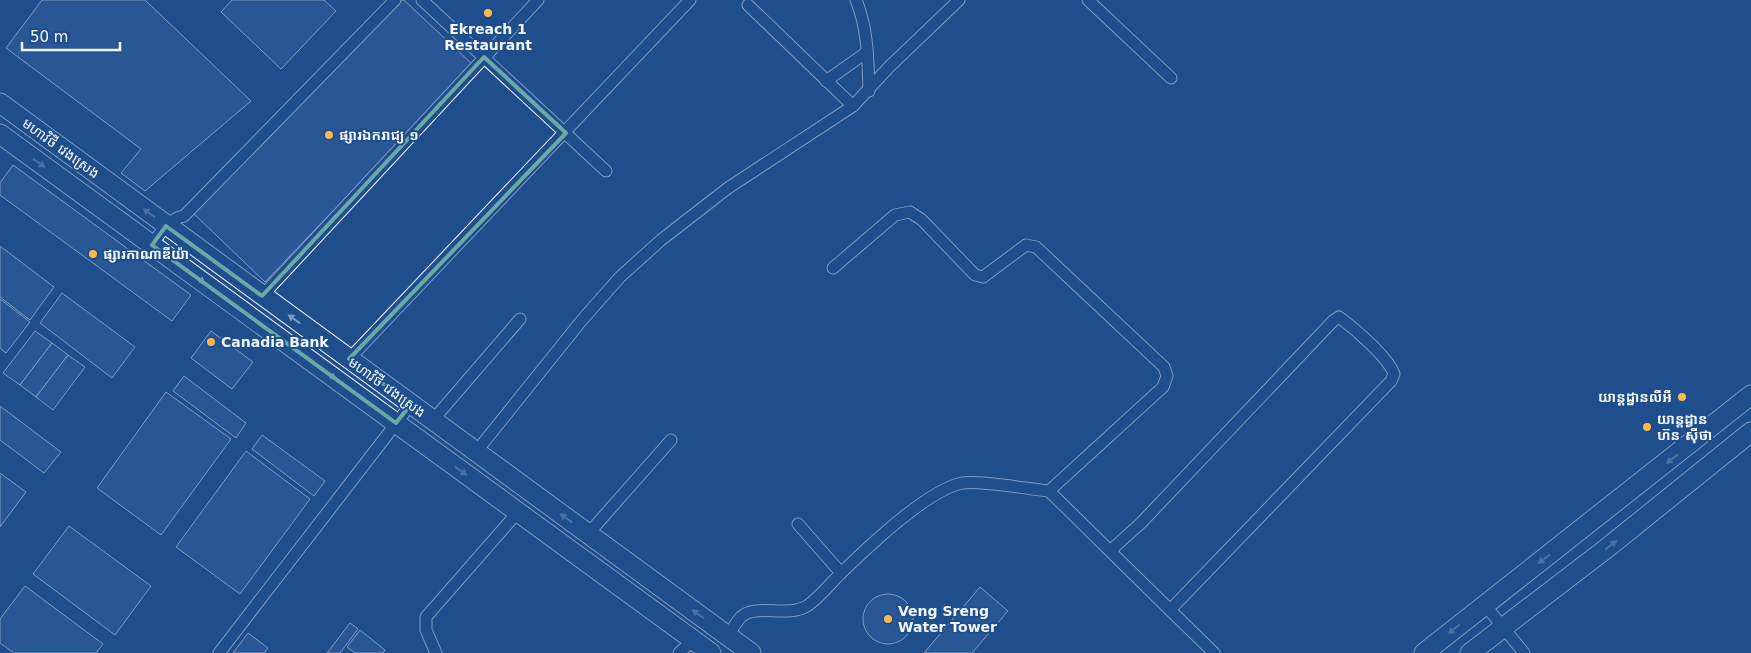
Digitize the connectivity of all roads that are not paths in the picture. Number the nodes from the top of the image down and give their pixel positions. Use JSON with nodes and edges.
{"nodes":[{"id":1,"x":395,"y":0,"type":"edge"},
{"id":2,"x":422,"y":0,"type":"edge"},
{"id":3,"x":538,"y":0,"type":"edge"},
{"id":4,"x":690,"y":0,"type":"edge"},
{"id":5,"x":856,"y":0,"type":"edge"},
{"id":6,"x":958,"y":0,"type":"edge"},
{"id":7,"x":1088,"y":0,"type":"edge"},
{"id":8,"x":748,"y":5,"type":"dead end"},
{"id":9,"x":867,"y":52,"type":"junction"},
{"id":10,"x":484,"y":57,"type":"junction"},
{"id":11,"x":1171,"y":78,"type":"dead end"},
{"id":12,"x":826,"y":81,"type":"junction"},
{"id":13,"x":869,"y":91,"type":"junction"},
{"id":14,"x":0,"y":103,"type":"edge"},
{"id":15,"x":854,"y":106,"type":"junction"},
{"id":16,"x":0,"y":134,"type":"edge"},
{"id":17,"x":566,"y":134,"type":"junction"},
{"id":18,"x":606,"y":171,"type":"dead end"},
{"id":19,"x":166,"y":226,"type":"junction"},
{"id":20,"x":152,"y":245,"type":"junction"},
{"id":21,"x":833,"y":268,"type":"dead end"},
{"id":22,"x":262,"y":296,"type":"junction"},
{"id":23,"x":520,"y":320,"type":"dead end"},
{"id":24,"x":349,"y":360,"type":"junction"},
{"id":25,"x":1751,"y":395,"type":"edge"},
{"id":26,"x":410,"y":404,"type":"junction"},
{"id":27,"x":433,"y":420,"type":"junction"},
{"id":28,"x":396,"y":423,"type":"junction"},
{"id":29,"x":1751,"y":432,"type":"edge"},
{"id":30,"x":671,"y":440,"type":"dead end"},
{"id":31,"x":476,"y":452,"type":"junction"},
{"id":32,"x":1049,"y":491,"type":"junction"},
{"id":33,"x":518,"y":512,"type":"junction"},
{"id":34,"x":798,"y":524,"type":"dead end"},
{"id":35,"x":588,"y":534,"type":"junction"},
{"id":36,"x":1111,"y":550,"type":"junction"},
{"id":37,"x":841,"y":573,"type":"junction"},
{"id":38,"x":1485,"y":605,"type":"junction"},
{"id":39,"x":1170,"y":610,"type":"junction"},
{"id":40,"x":1502,"y":627,"type":"junction"},
{"id":41,"x":728,"y":636,"type":"junction"},
{"id":42,"x":693,"y":640,"type":"junction"},
{"id":43,"x":219,"y":653,"type":"edge"},
{"id":44,"x":436,"y":653,"type":"edge"},
{"id":45,"x":679,"y":653,"type":"edge"},
{"id":46,"x":711,"y":653,"type":"edge"},
{"id":47,"x":751,"y":653,"type":"edge"},
{"id":48,"x":1214,"y":653,"type":"edge"},
{"id":49,"x":1424,"y":653,"type":"edge"},
{"id":50,"x":1470,"y":653,"type":"edge"},
{"id":51,"x":1524,"y":653,"type":"edge"}],
"edges":[{"from":1,"to":19,"type":"street"},
{"from":2,"to":10,"type":"street"},
{"from":3,"to":10,"type":"street"},
{"from":4,"to":17,"type":"street"},
{"from":5,"to":9,"type":"street"},
{"from":6,"to":13,"type":"street"},
{"from":7,"to":11,"type":"street"},
{"from":8,"to":12,"type":"street"},
{"from":9,"to":12,"type":"street"},
{"from":9,"to":13,"type":"street"},
{"from":10,"to":17,"type":"street"},
{"from":10,"to":22,"type":"street"},
{"from":12,"to":15,"type":"street"},
{"from":13,"to":15,"type":"street"},
{"from":19,"to":14,"type":"main road","name":"មហាវិថី វេងស្រេង","one_way":true},
{"from":15,"to":31,"type":"street"},
{"from":16,"to":20,"type":"main road","name":"មហាវិថី វេងស្រេង","one_way":true},
{"from":17,"to":18,"type":"street"},
{"from":17,"to":24,"type":"street"},
{"from":19,"to":20,"type":"street"},
{"from":19,"to":22,"type":"main road","name":"មហាវិថី វេងស្រេង"},
{"from":20,"to":28,"type":"main road","name":"មហាវិថី វេងស្រេង","one_way":true},
{"from":21,"to":32,"type":"street"},
{"from":24,"to":22,"type":"main road","name":"មហាវិថី វេងស្រេង","one_way":true},
{"from":23,"to":27,"type":"street"},
{"from":24,"to":26,"type":"main road","name":"មហាវិថី វេងស្រេង"},
{"from":25,"to":38,"type":"main road","one_way":true},
{"from":26,"to":27,"type":"main road","name":"មហាវិថី វេងស្រេង"},
{"from":26,"to":28,"type":"street"},
{"from":27,"to":31,"type":"main road","name":"មហាវិថី វេងស្រេង"},
{"from":28,"to":33,"type":"main road","name":"មហាវិថី វេងស្រេង","one_way":true},
{"from":28,"to":43,"type":"street"},
{"from":40,"to":29,"type":"main road","one_way":true},
{"from":30,"to":35,"type":"street"},
{"from":35,"to":31,"type":"main road","name":"មហាវិថី វេងស្រេង","one_way":true},
{"from":32,"to":36,"type":"street"},
{"from":32,"to":37,"type":"street"},
{"from":33,"to":42,"type":"main road","name":"មហាវិថី វេងស្រេង"},
{"from":33,"to":44,"type":"street"},
{"from":34,"to":37,"type":"street"},
{"from":41,"to":35,"type":"main road","name":"មហាវិថី វេងស្រេង","one_way":true},
{"from":36,"to":39,"type":"street"},
{"from":36,"to":39,"type":"street"},
{"from":37,"to":41,"type":"street"},
{"from":38,"to":40,"type":"street"},
{"from":38,"to":49,"type":"main road","one_way":true},
{"from":39,"to":48,"type":"street"},
{"from":40,"to":50,"type":"main road"},
{"from":40,"to":51,"type":"street"},
{"from":41,"to":47,"type":"main road","name":"មហាវិថី វេងស្រេង"},
{"from":42,"to":45,"type":"street"},
{"from":42,"to":46,"type":"main road","name":"មហាវិថី វេងស្រេង"}]}
